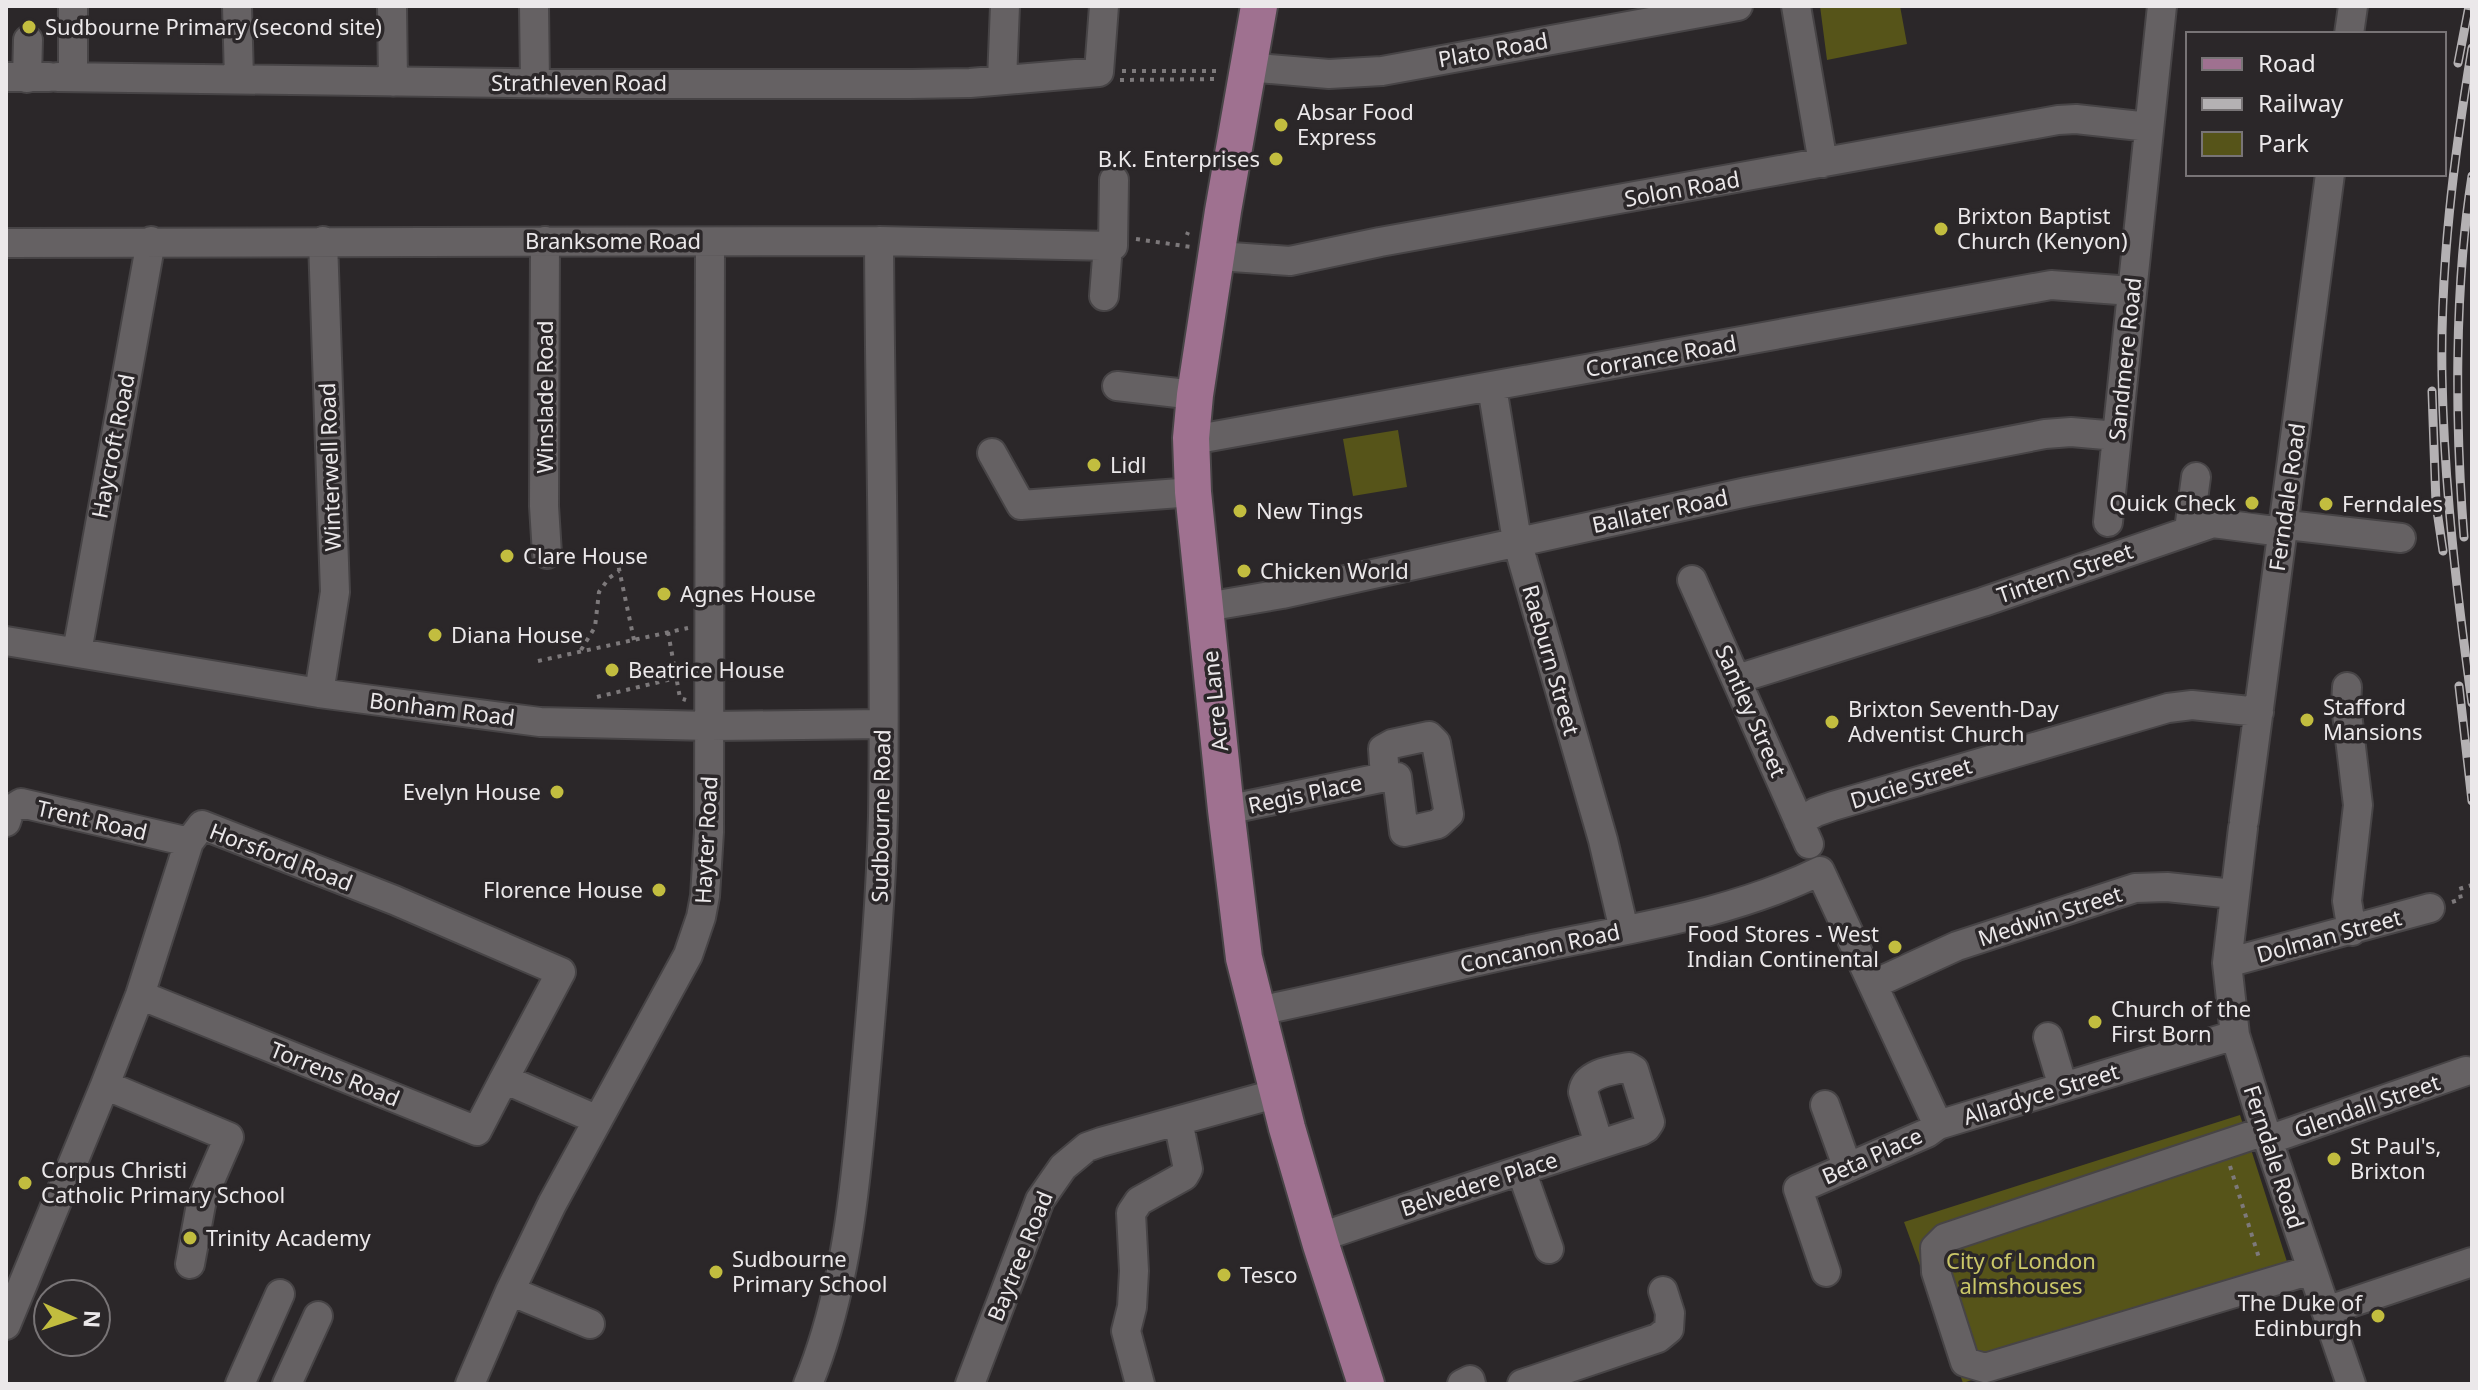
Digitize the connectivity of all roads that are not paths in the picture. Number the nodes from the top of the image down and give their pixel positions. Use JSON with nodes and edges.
{"nodes":[{"id":1,"x":73,"y":6,"type":"edge"},
{"id":2,"x":237,"y":6,"type":"edge"},
{"id":3,"x":392,"y":6,"type":"edge"},
{"id":4,"x":534,"y":6,"type":"edge"},
{"id":5,"x":1005,"y":6,"type":"edge"},
{"id":6,"x":1104,"y":6,"type":"edge"},
{"id":7,"x":1259,"y":6,"type":"edge"},
{"id":8,"x":1738,"y":6,"type":"edge"},
{"id":9,"x":1796,"y":6,"type":"edge"},
{"id":10,"x":2162,"y":6,"type":"edge"},
{"id":11,"x":2353,"y":6,"type":"edge"},
{"id":12,"x":2349,"y":32,"type":"edge"},
{"id":13,"x":28,"y":40,"type":"dead end"},
{"id":14,"x":1247,"y":67,"type":"junction"},
{"id":15,"x":43,"y":77,"type":"edge"},
{"id":16,"x":239,"y":79,"type":"junction"},
{"id":17,"x":1002,"y":80,"type":"junction"},
{"id":18,"x":393,"y":82,"type":"junction"},
{"id":19,"x":535,"y":83,"type":"junction"},
{"id":20,"x":2149,"y":127,"type":"junction"},
{"id":21,"x":1823,"y":163,"type":"junction"},
{"id":22,"x":2330,"y":176,"type":"edge"},
{"id":23,"x":1114,"y":180,"type":"dead end"},
{"id":24,"x":151,"y":241,"type":"junction"},
{"id":25,"x":323,"y":241,"type":"junction"},
{"id":26,"x":545,"y":241,"type":"junction"},
{"id":27,"x":879,"y":241,"type":"junction"},
{"id":28,"x":710,"y":242,"type":"junction"},
{"id":29,"x":6,"y":243,"type":"edge"},
{"id":30,"x":1202,"y":243,"type":"junction"},
{"id":31,"x":1110,"y":246,"type":"junction"},
{"id":32,"x":2132,"y":291,"type":"junction"},
{"id":33,"x":1104,"y":296,"type":"dead end"},
{"id":34,"x":1117,"y":386,"type":"dead end"},
{"id":35,"x":1492,"y":387,"type":"junction"},
{"id":36,"x":1195,"y":395,"type":"junction"},
{"id":37,"x":2117,"y":436,"type":"junction"},
{"id":38,"x":1191,"y":438,"type":"junction"},
{"id":39,"x":992,"y":453,"type":"dead end"},
{"id":40,"x":2196,"y":477,"type":"dead end"},
{"id":41,"x":1193,"y":492,"type":"junction"},
{"id":42,"x":2108,"y":522,"type":"dead end"},
{"id":43,"x":2284,"y":527,"type":"junction"},
{"id":44,"x":2189,"y":530,"type":"junction"},
{"id":45,"x":2401,"y":538,"type":"dead end"},
{"id":46,"x":1517,"y":541,"type":"junction"},
{"id":47,"x":547,"y":554,"type":"dead end"},
{"id":48,"x":1692,"y":580,"type":"dead end"},
{"id":49,"x":1206,"y":607,"type":"junction"},
{"id":50,"x":6,"y":641,"type":"edge"},
{"id":51,"x":77,"y":652,"type":"junction"},
{"id":52,"x":1737,"y":679,"type":"junction"},
{"id":53,"x":2347,"y":687,"type":"dead end"},
{"id":54,"x":319,"y":693,"type":"junction"},
{"id":55,"x":2259,"y":712,"type":"junction"},
{"id":56,"x":710,"y":716,"type":"junction"},
{"id":57,"x":883,"y":724,"type":"junction"},
{"id":58,"x":1385,"y":777,"type":"dead end"},
{"id":59,"x":1226,"y":810,"type":"junction"},
{"id":60,"x":6,"y":822,"type":"edge"},
{"id":61,"x":1804,"y":833,"type":"joint"},
{"id":62,"x":189,"y":842,"type":"junction"},
{"id":63,"x":2234,"y":894,"type":"junction"},
{"id":64,"x":2430,"y":908,"type":"dead end"},
{"id":65,"x":1624,"y":930,"type":"junction"},
{"id":66,"x":2352,"y":931,"type":"junction"},
{"id":67,"x":2227,"y":963,"type":"junction"},
{"id":68,"x":1874,"y":984,"type":"junction"},
{"id":69,"x":140,"y":995,"type":"junction"},
{"id":70,"x":1256,"y":1014,"type":"junction"},
{"id":71,"x":2235,"y":1035,"type":"junction"},
{"id":72,"x":2048,"y":1037,"type":"dead end"},
{"id":73,"x":2466,"y":1071,"type":"dead end"},
{"id":74,"x":504,"y":1079,"type":"junction"},
{"id":75,"x":105,"y":1085,"type":"junction"},
{"id":76,"x":2063,"y":1087,"type":"junction"},
{"id":77,"x":1278,"y":1093,"type":"junction"},
{"id":78,"x":1825,"y":1105,"type":"dead end"},
{"id":79,"x":598,"y":1120,"type":"junction"},
{"id":80,"x":1178,"y":1121,"type":"junction"},
{"id":81,"x":1938,"y":1125,"type":"junction"},
{"id":82,"x":2266,"y":1136,"type":"junction"},
{"id":83,"x":1599,"y":1144,"type":"junction"},
{"id":84,"x":1847,"y":1166,"type":"junction"},
{"id":85,"x":1521,"y":1170,"type":"junction"},
{"id":86,"x":1318,"y":1238,"type":"junction"},
{"id":87,"x":1549,"y":1249,"type":"dead end"},
{"id":88,"x":2472,"y":1262,"type":"edge"},
{"id":89,"x":190,"y":1264,"type":"dead end"},
{"id":90,"x":2311,"y":1270,"type":"junction"},
{"id":91,"x":1826,"y":1272,"type":"dead end"},
{"id":92,"x":510,"y":1291,"type":"junction"},
{"id":93,"x":1663,"y":1291,"type":"dead end"},
{"id":94,"x":280,"y":1294,"type":"dead end"},
{"id":95,"x":2326,"y":1311,"type":"junction"},
{"id":96,"x":318,"y":1316,"type":"dead end"},
{"id":97,"x":590,"y":1324,"type":"dead end"},
{"id":98,"x":6,"y":1325,"type":"edge"},
{"id":99,"x":240,"y":1384,"type":"edge"},
{"id":100,"x":287,"y":1384,"type":"edge"},
{"id":101,"x":470,"y":1384,"type":"edge"},
{"id":102,"x":808,"y":1384,"type":"edge"},
{"id":103,"x":970,"y":1384,"type":"edge"},
{"id":104,"x":1140,"y":1384,"type":"edge"},
{"id":105,"x":1366,"y":1384,"type":"edge"},
{"id":106,"x":1462,"y":1384,"type":"edge"},
{"id":107,"x":1471,"y":1384,"type":"edge"},
{"id":108,"x":1522,"y":1384,"type":"edge"},
{"id":109,"x":2351,"y":1384,"type":"edge"}],
"edges":[{"from":1,"to":15,"type":"street"},
{"from":2,"to":16,"type":"street"},
{"from":3,"to":18,"type":"street"},
{"from":4,"to":19,"type":"street"},
{"from":5,"to":17,"type":"street"},
{"from":6,"to":17,"type":"street","name":"Strathleven Road"},
{"from":7,"to":14,"type":"main road","name":"Acre Lane"},
{"from":8,"to":14,"type":"street","name":"Plato Road"},
{"from":9,"to":21,"type":"street"},
{"from":10,"to":20,"type":"street","name":"Sandmere Road"},
{"from":11,"to":12,"type":"street"},
{"from":13,"to":15,"type":"street"},
{"from":14,"to":30,"type":"main road","name":"Acre Lane"},
{"from":15,"to":16,"type":"street","name":"Strathleven Road"},
{"from":16,"to":18,"type":"street","name":"Strathleven Road"},
{"from":17,"to":19,"type":"street","name":"Strathleven Road"},
{"from":18,"to":19,"type":"street","name":"Strathleven Road"},
{"from":20,"to":21,"type":"street","name":"Solon Road"},
{"from":20,"to":32,"type":"street","name":"Sandmere Road"},
{"from":21,"to":30,"type":"street","name":"Solon Road"},
{"from":22,"to":43,"type":"street","name":"Ferndale Road"},
{"from":23,"to":31,"type":"street"},
{"from":24,"to":25,"type":"street","name":"Branksome Road"},
{"from":24,"to":29,"type":"street","name":"Branksome Road"},
{"from":24,"to":51,"type":"street","name":"Haycroft Road"},
{"from":25,"to":26,"type":"street","name":"Branksome Road"},
{"from":25,"to":54,"type":"street","name":"Winterwell Road"},
{"from":26,"to":28,"type":"street","name":"Branksome Road"},
{"from":26,"to":47,"type":"street","name":"Winslade Road"},
{"from":27,"to":28,"type":"street","name":"Branksome Road"},
{"from":27,"to":31,"type":"street","name":"Branksome Road"},
{"from":27,"to":57,"type":"street","name":"Sudbourne Road"},
{"from":28,"to":56,"type":"street","name":"Hayter Road"},
{"from":30,"to":36,"type":"main road","name":"Acre Lane"},
{"from":31,"to":33,"type":"street"},
{"from":32,"to":35,"type":"street","name":"Corrance Road"},
{"from":32,"to":37,"type":"street","name":"Sandmere Road"},
{"from":34,"to":36,"type":"street"},
{"from":35,"to":38,"type":"street","name":"Corrance Road"},
{"from":35,"to":46,"type":"street","name":"Raeburn Street"},
{"from":36,"to":38,"type":"main road","name":"Acre Lane"},
{"from":37,"to":42,"type":"street","name":"Sandmere Road"},
{"from":37,"to":46,"type":"street","name":"Ballater Road"},
{"from":38,"to":41,"type":"main road","name":"Acre Lane"},
{"from":39,"to":41,"type":"street"},
{"from":40,"to":44,"type":"street"},
{"from":41,"to":49,"type":"main road","name":"Acre Lane"},
{"from":43,"to":44,"type":"street","name":"Tintern Street"},
{"from":43,"to":45,"type":"street","name":"Tintern Street"},
{"from":43,"to":55,"type":"street","name":"Ferndale Road"},
{"from":44,"to":52,"type":"street","name":"Tintern Street"},
{"from":46,"to":49,"type":"street","name":"Ballater Road"},
{"from":46,"to":65,"type":"street","name":"Raeburn Street"},
{"from":48,"to":52,"type":"street","name":"Santley Street"},
{"from":49,"to":59,"type":"main road","name":"Acre Lane"},
{"from":50,"to":51,"type":"street","name":"Bonham Road"},
{"from":51,"to":54,"type":"street","name":"Bonham Road"},
{"from":52,"to":61,"type":"street","name":"Santley Street"},
{"from":53,"to":66,"type":"street"},
{"from":54,"to":56,"type":"street","name":"Bonham Road"},
{"from":55,"to":61,"type":"street","name":"Ducie Street"},
{"from":55,"to":63,"type":"street","name":"Ferndale Road"},
{"from":56,"to":57,"type":"street","name":"Bonham Road"},
{"from":56,"to":79,"type":"street","name":"Hayter Road"},
{"from":57,"to":102,"type":"street","name":"Sudbourne Road"},
{"from":58,"to":59,"type":"street","name":"Regis Place"},
{"from":59,"to":70,"type":"main road","name":"Acre Lane"},
{"from":60,"to":62,"type":"street","name":"Trent Road"},
{"from":62,"to":69,"type":"street","name":"Horsford Road"},
{"from":62,"to":74,"type":"street","name":"Horsford Road"},
{"from":63,"to":67,"type":"street","name":"Ferndale Road"},
{"from":63,"to":68,"type":"street","name":"Medwin Street"},
{"from":64,"to":66,"type":"street","name":"Dolman Street"},
{"from":65,"to":68,"type":"street","name":"Concanon Road"},
{"from":65,"to":70,"type":"street","name":"Concanon Road"},
{"from":66,"to":67,"type":"street","name":"Dolman Street"},
{"from":67,"to":71,"type":"street","name":"Ferndale Road"},
{"from":68,"to":81,"type":"street"},
{"from":69,"to":74,"type":"street","name":"Torrens Road"},
{"from":69,"to":75,"type":"street","name":"Horsford Road"},
{"from":70,"to":77,"type":"main road","name":"Acre Lane"},
{"from":71,"to":76,"type":"street","name":"Allardyce Street"},
{"from":71,"to":82,"type":"street","name":"Ferndale Road"},
{"from":72,"to":76,"type":"street"},
{"from":73,"to":82,"type":"street","name":"Glendall Street"},
{"from":74,"to":79,"type":"street"},
{"from":75,"to":89,"type":"street"},
{"from":75,"to":98,"type":"street","name":"Horsford Road"},
{"from":76,"to":81,"type":"street","name":"Allardyce Street"},
{"from":77,"to":80,"type":"street","name":"Baytree Road"},
{"from":77,"to":86,"type":"main road","name":"Acre Lane"},
{"from":78,"to":84,"type":"street"},
{"from":79,"to":92,"type":"street","name":"Hayter Road"},
{"from":80,"to":103,"type":"street","name":"Baytree Road"},
{"from":80,"to":104,"type":"street"},
{"from":81,"to":84,"type":"street","name":"Beta Place"},
{"from":82,"to":90,"type":"street","name":"Ferndale Road"},
{"from":82,"to":90,"type":"street","name":"Glendall Street"},
{"from":83,"to":83,"type":"street","name":"Belvedere Place"},
{"from":83,"to":85,"type":"street","name":"Belvedere Place"},
{"from":84,"to":91,"type":"street","name":"Beta Place"},
{"from":85,"to":86,"type":"street","name":"Belvedere Place"},
{"from":85,"to":87,"type":"street"},
{"from":86,"to":105,"type":"main road","name":"Acre Lane"},
{"from":88,"to":95,"type":"street"},
{"from":90,"to":95,"type":"street","name":"Ferndale Road"},
{"from":92,"to":97,"type":"street"},
{"from":92,"to":101,"type":"street","name":"Hayter Road"},
{"from":93,"to":108,"type":"street"},
{"from":94,"to":99,"type":"street"},
{"from":95,"to":109,"type":"street","name":"Ferndale Road"},
{"from":96,"to":100,"type":"street"},
{"from":106,"to":107,"type":"street"}]}
